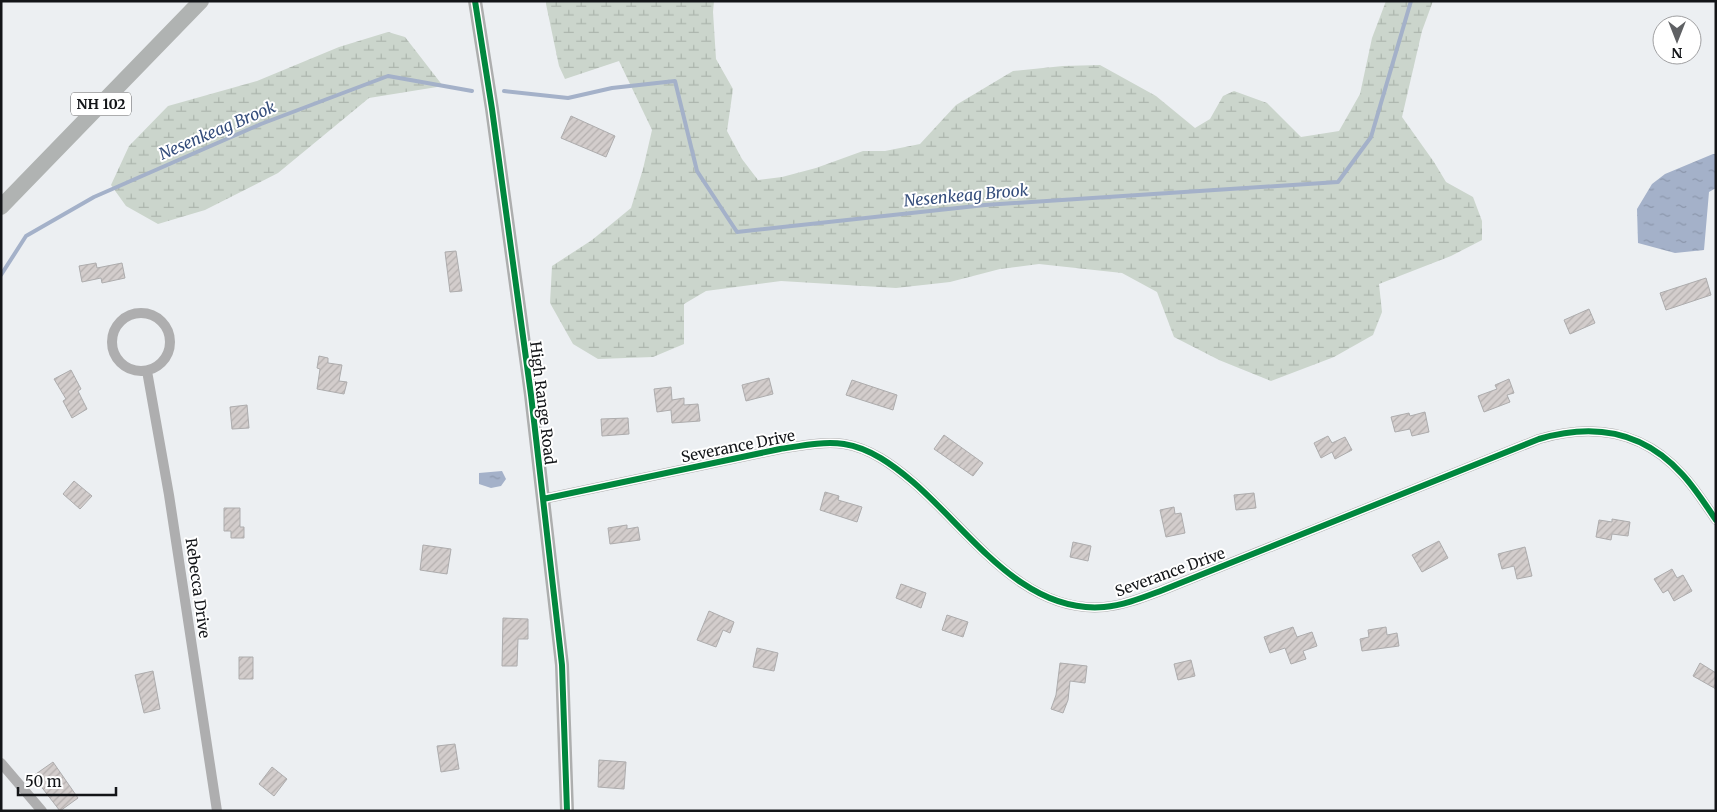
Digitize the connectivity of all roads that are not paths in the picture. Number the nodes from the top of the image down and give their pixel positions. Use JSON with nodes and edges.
{"nodes":[{"id":1,"x":201,"y":1,"type":"edge"},
{"id":2,"x":474,"y":1,"type":"edge"},
{"id":3,"x":1,"y":207,"type":"edge"},
{"id":4,"x":147,"y":371,"type":"junction"},
{"id":5,"x":543,"y":499,"type":"junction"},
{"id":6,"x":1716,"y":520,"type":"edge"},
{"id":7,"x":1,"y":763,"type":"edge"},
{"id":8,"x":42,"y":811,"type":"edge"},
{"id":9,"x":217,"y":811,"type":"edge"},
{"id":10,"x":568,"y":811,"type":"edge"}],
"edges":[{"from":1,"to":3,"type":"main road","number":"NH 102"},
{"from":2,"to":5,"type":"street","name":"High Range Road"},
{"from":4,"to":4,"type":"street"},
{"from":4,"to":9,"type":"street","name":"Rebecca Drive"},
{"from":5,"to":6,"type":"street","name":"Severance Drive"},
{"from":5,"to":10,"type":"street","name":"High Range Road"},
{"from":7,"to":8,"type":"street"}]}
